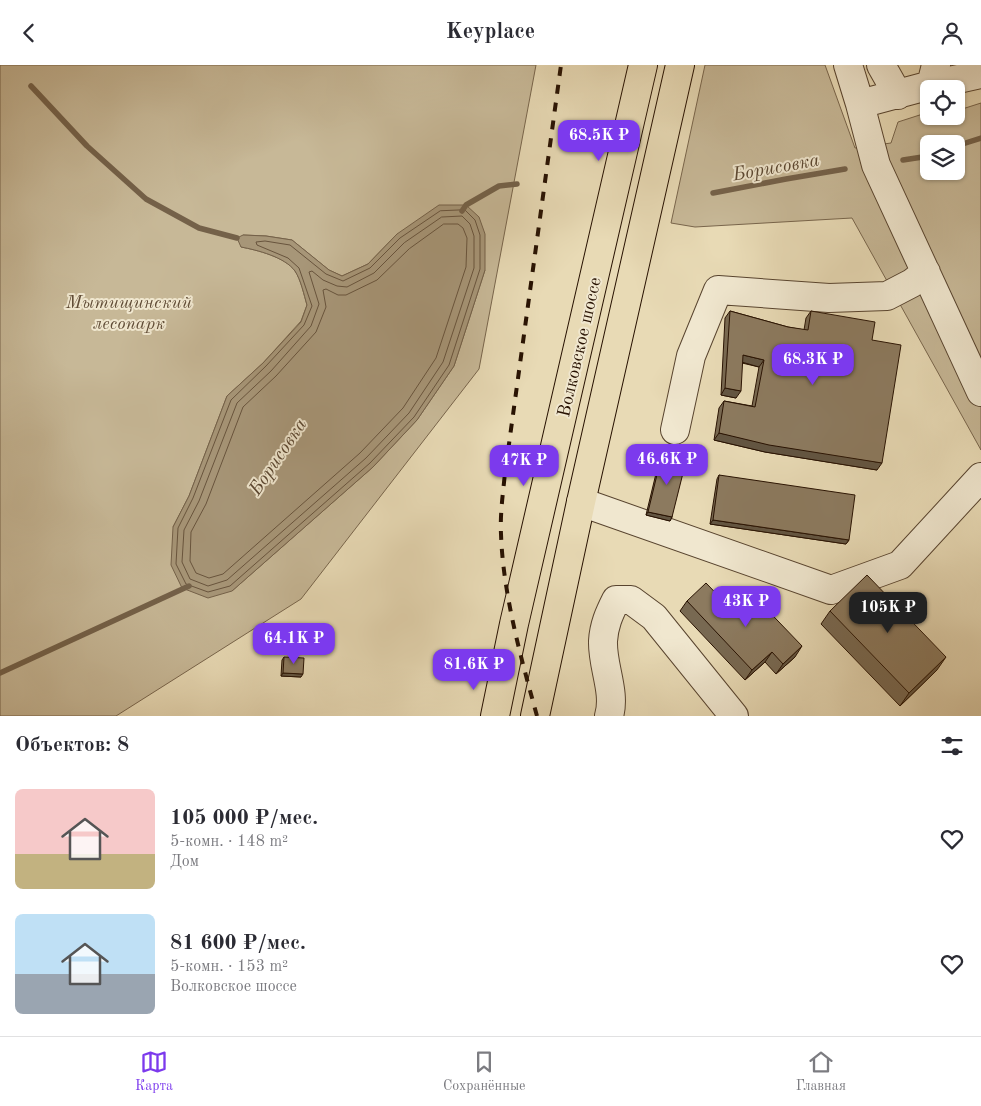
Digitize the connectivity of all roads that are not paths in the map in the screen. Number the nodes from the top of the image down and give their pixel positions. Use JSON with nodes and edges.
{"nodes":[{"id":1,"x":644,"y":65,"type":"edge"},
{"id":2,"x":680,"y":65,"type":"edge"},
{"id":3,"x":848,"y":65,"type":"edge"},
{"id":4,"x":881,"y":65,"type":"edge"},
{"id":5,"x":981,"y":74,"type":"edge"},
{"id":6,"x":934,"y":75,"type":"edge"},
{"id":7,"x":898,"y":95,"type":"junction"},
{"id":8,"x":860,"y":104,"type":"junction"},
{"id":9,"x":926,"y":273,"type":"junction"},
{"id":10,"x":981,"y":392,"type":"edge"},
{"id":11,"x":675,"y":430,"type":"dead end"},
{"id":12,"x":981,"y":477,"type":"edge"},
{"id":13,"x":581,"y":502,"type":"junction"},
{"id":14,"x":498,"y":704,"type":"edge"},
{"id":15,"x":483,"y":716,"type":"edge"},
{"id":16,"x":535,"y":716,"type":"edge"},
{"id":17,"x":609,"y":716,"type":"edge"},
{"id":18,"x":734,"y":716,"type":"edge"}],
"edges":[{"from":1,"to":14,"type":"main road","name":"Волковское шоссе"},
{"from":2,"to":13,"type":"main road","name":"Волковское шоссе"},
{"from":3,"to":8,"type":"street"},
{"from":4,"to":7,"type":"street"},
{"from":5,"to":6,"type":"street"},
{"from":6,"to":7,"type":"street"},
{"from":7,"to":8,"type":"street"},
{"from":8,"to":9,"type":"street"},
{"from":9,"to":10,"type":"street"},
{"from":9,"to":11,"type":"street"},
{"from":12,"to":13,"type":"street"},
{"from":13,"to":16,"type":"main road","name":"Волковское шоссе"},
{"from":14,"to":15,"type":"street"},
{"from":17,"to":18,"type":"street"}]}
